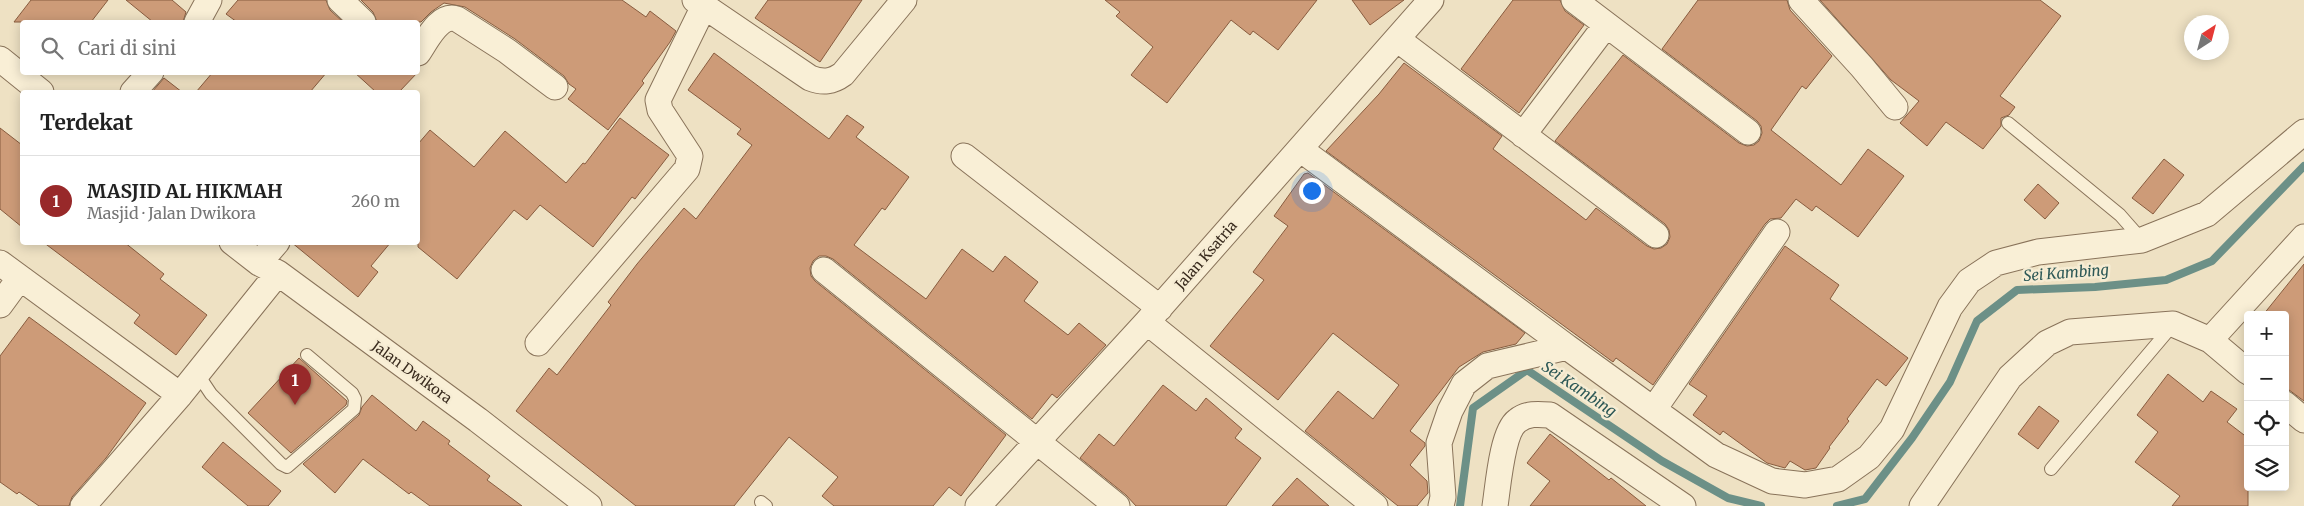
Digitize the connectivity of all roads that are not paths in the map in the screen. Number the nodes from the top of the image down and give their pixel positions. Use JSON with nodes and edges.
{"nodes":[{"id":1,"x":209,"y":0,"type":"edge"},
{"id":2,"x":340,"y":0,"type":"edge"},
{"id":3,"x":904,"y":0,"type":"edge"},
{"id":4,"x":1431,"y":0,"type":"edge"},
{"id":5,"x":1574,"y":0,"type":"edge"},
{"id":6,"x":1800,"y":0,"type":"edge"},
{"id":7,"x":700,"y":3,"type":"edge"},
{"id":8,"x":198,"y":20,"type":"edge"},
{"id":9,"x":361,"y":20,"type":"edge"},
{"id":10,"x":1606,"y":25,"type":"junction"},
{"id":11,"x":1397,"y":38,"type":"junction"},
{"id":12,"x":420,"y":50,"type":"edge"},
{"id":13,"x":0,"y":59,"type":"edge"},
{"id":14,"x":149,"y":75,"type":"edge"},
{"id":15,"x":555,"y":87,"type":"dead end"},
{"id":16,"x":39,"y":90,"type":"edge"},
{"id":17,"x":135,"y":90,"type":"edge"},
{"id":18,"x":1896,"y":107,"type":"dead end"},
{"id":19,"x":2008,"y":123,"type":"dead end"},
{"id":20,"x":1748,"y":132,"type":"dead end"},
{"id":21,"x":2304,"y":132,"type":"edge"},
{"id":22,"x":1523,"y":135,"type":"junction"},
{"id":23,"x":1300,"y":149,"type":"junction"},
{"id":24,"x":964,"y":156,"type":"dead end"},
{"id":25,"x":1777,"y":232,"type":"dead end"},
{"id":26,"x":1656,"y":235,"type":"dead end"},
{"id":27,"x":2304,"y":237,"type":"edge"},
{"id":28,"x":2142,"y":240,"type":"junction"},
{"id":29,"x":236,"y":245,"type":"edge"},
{"id":30,"x":276,"y":245,"type":"edge"},
{"id":31,"x":0,"y":264,"type":"edge"},
{"id":32,"x":269,"y":268,"type":"junction"},
{"id":33,"x":824,"y":270,"type":"dead end"},
{"id":34,"x":19,"y":280,"type":"junction"},
{"id":35,"x":0,"y":306,"type":"edge"},
{"id":36,"x":1154,"y":315,"type":"junction"},
{"id":37,"x":2173,"y":324,"type":"junction"},
{"id":38,"x":2210,"y":340,"type":"junction"},
{"id":39,"x":538,"y":343,"type":"dead end"},
{"id":40,"x":1567,"y":347,"type":"junction"},
{"id":41,"x":307,"y":355,"type":"dead end"},
{"id":42,"x":2244,"y":369,"type":"edge"},
{"id":43,"x":197,"y":373,"type":"junction"},
{"id":44,"x":180,"y":394,"type":"junction"},
{"id":45,"x":2289,"y":407,"type":"edge"},
{"id":46,"x":1654,"y":409,"type":"junction"},
{"id":47,"x":2304,"y":420,"type":"edge"},
{"id":48,"x":1037,"y":442,"type":"junction"},
{"id":49,"x":2051,"y":469,"type":"dead end"},
{"id":50,"x":83,"y":506,"type":"edge"},
{"id":51,"x":589,"y":506,"type":"edge"},
{"id":52,"x":978,"y":506,"type":"edge"},
{"id":53,"x":1117,"y":506,"type":"edge"},
{"id":54,"x":1376,"y":506,"type":"edge"},
{"id":55,"x":1441,"y":506,"type":"edge"},
{"id":56,"x":1495,"y":506,"type":"edge"},
{"id":57,"x":1683,"y":506,"type":"edge"},
{"id":58,"x":1922,"y":506,"type":"edge"}],
"edges":[{"from":1,"to":8,"type":"street"},
{"from":2,"to":9,"type":"street"},
{"from":3,"to":7,"type":"street"},
{"from":4,"to":11,"type":"street","name":"Jalan Ksatria"},
{"from":5,"to":10,"type":"street"},
{"from":6,"to":18,"type":"street"},
{"from":7,"to":39,"type":"street"},
{"from":10,"to":20,"type":"street"},
{"from":10,"to":22,"type":"street"},
{"from":11,"to":22,"type":"street"},
{"from":11,"to":23,"type":"street","name":"Jalan Ksatria"},
{"from":12,"to":15,"type":"street"},
{"from":13,"to":16,"type":"street"},
{"from":14,"to":17,"type":"street"},
{"from":19,"to":28,"type":"lane"},
{"from":21,"to":28,"type":"street"},
{"from":22,"to":26,"type":"street"},
{"from":23,"to":36,"type":"street","name":"Jalan Ksatria"},
{"from":23,"to":40,"type":"street"},
{"from":24,"to":36,"type":"street"},
{"from":25,"to":46,"type":"street"},
{"from":27,"to":38,"type":"street"},
{"from":28,"to":46,"type":"street"},
{"from":29,"to":32,"type":"street","name":"Jalan Dwikora"},
{"from":30,"to":32,"type":"street"},
{"from":31,"to":34,"type":"street"},
{"from":32,"to":43,"type":"street"},
{"from":32,"to":51,"type":"street","name":"Jalan Dwikora"},
{"from":33,"to":48,"type":"street"},
{"from":34,"to":35,"type":"street"},
{"from":34,"to":44,"type":"street"},
{"from":36,"to":48,"type":"street","name":"Jalan Ksatria"},
{"from":36,"to":54,"type":"street"},
{"from":37,"to":38,"type":"street"},
{"from":37,"to":49,"type":"lane"},
{"from":37,"to":58,"type":"street"},
{"from":38,"to":42,"type":"street"},
{"from":40,"to":46,"type":"street"},
{"from":40,"to":55,"type":"street"},
{"from":41,"to":43,"type":"lane"},
{"from":43,"to":44,"type":"street"},
{"from":44,"to":50,"type":"street"},
{"from":45,"to":47,"type":"street"},
{"from":48,"to":52,"type":"street","name":"Jalan Ksatria"},
{"from":48,"to":53,"type":"street"},
{"from":56,"to":57,"type":"street"}]}
